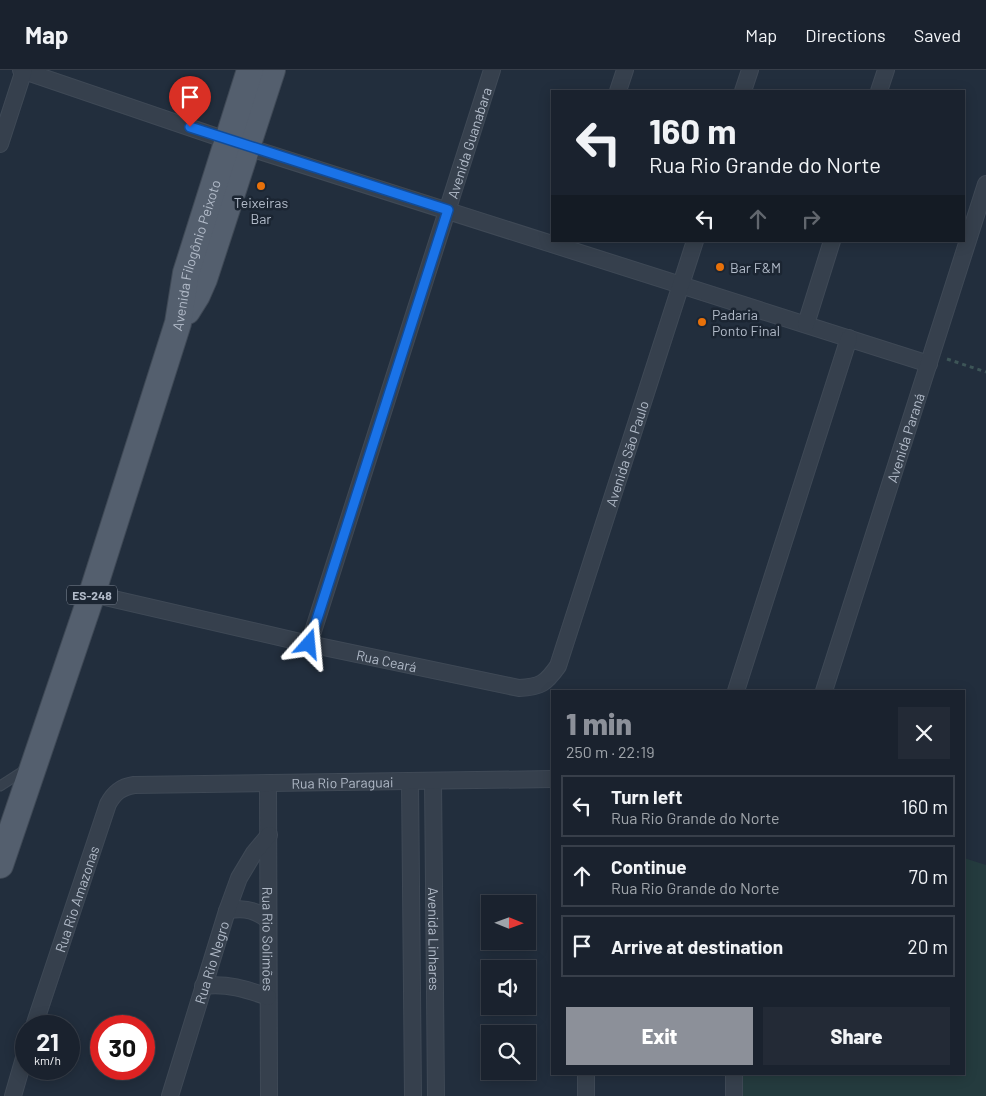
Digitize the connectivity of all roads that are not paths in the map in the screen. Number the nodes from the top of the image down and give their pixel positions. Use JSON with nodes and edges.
{"nodes":[{"id":1,"x":23,"y":70,"type":"edge"},
{"id":2,"x":250,"y":70,"type":"edge"},
{"id":3,"x":272,"y":70,"type":"edge"},
{"id":4,"x":492,"y":70,"type":"edge"},
{"id":5,"x":625,"y":70,"type":"edge"},
{"id":6,"x":750,"y":70,"type":"edge"},
{"id":7,"x":886,"y":70,"type":"edge"},
{"id":8,"x":618,"y":90,"type":"edge"},
{"id":9,"x":743,"y":90,"type":"edge"},
{"id":10,"x":879,"y":90,"type":"edge"},
{"id":11,"x":237,"y":143,"type":"junction"},
{"id":12,"x":0,"y":144,"type":"edge"},
{"id":13,"x":986,"y":184,"type":"edge"},
{"id":14,"x":448,"y":210,"type":"junction"},
{"id":15,"x":551,"y":240,"type":"edge"},
{"id":16,"x":558,"y":242,"type":"edge"},
{"id":17,"x":695,"y":242,"type":"edge"},
{"id":18,"x":832,"y":242,"type":"edge"},
{"id":19,"x":572,"y":246,"type":"edge"},
{"id":20,"x":680,"y":285,"type":"junction"},
{"id":21,"x":806,"y":324,"type":"junction"},
{"id":22,"x":849,"y":338,"type":"junction"},
{"id":23,"x":930,"y":359,"type":"junction"},
{"id":24,"x":92,"y":594,"type":"junction"},
{"id":25,"x":309,"y":644,"type":"junction"},
{"id":26,"x":558,"y":666,"type":"joint"},
{"id":27,"x":736,"y":690,"type":"edge"},
{"id":28,"x":824,"y":690,"type":"edge"},
{"id":29,"x":35,"y":763,"type":"junction"},
{"id":30,"x":551,"y":779,"type":"edge"},
{"id":31,"x":410,"y":781,"type":"junction"},
{"id":32,"x":433,"y":781,"type":"junction"},
{"id":33,"x":268,"y":783,"type":"junction"},
{"id":34,"x":134,"y":785,"type":"joint"},
{"id":35,"x":0,"y":786,"type":"edge"},
{"id":36,"x":269,"y":835,"type":"junction"},
{"id":37,"x":0,"y":865,"type":"edge"},
{"id":38,"x":227,"y":911,"type":"junction"},
{"id":39,"x":268,"y":920,"type":"junction"},
{"id":40,"x":203,"y":986,"type":"junction"},
{"id":41,"x":268,"y":997,"type":"junction"},
{"id":42,"x":38,"y":1015,"type":"edge"},
{"id":43,"x":586,"y":1075,"type":"edge"},
{"id":44,"x":734,"y":1075,"type":"edge"},
{"id":45,"x":17,"y":1080,"type":"edge"},
{"id":46,"x":12,"y":1096,"type":"edge"},
{"id":47,"x":170,"y":1096,"type":"edge"},
{"id":48,"x":269,"y":1096,"type":"edge"},
{"id":49,"x":413,"y":1096,"type":"edge"},
{"id":50,"x":436,"y":1096,"type":"edge"},
{"id":51,"x":586,"y":1096,"type":"edge"},
{"id":52,"x":734,"y":1096,"type":"edge"}],
"edges":[{"from":1,"to":11,"type":"street"},
{"from":1,"to":12,"type":"street"},
{"from":2,"to":11,"type":"main road","name":"Avenida Filogônio Peixoto"},
{"from":3,"to":11,"type":"main road","name":"Avenida Filogônio Peixoto"},
{"from":4,"to":14,"type":"street","name":"Avenida Guanabara"},
{"from":5,"to":8,"type":"street"},
{"from":6,"to":9,"type":"street"},
{"from":7,"to":10,"type":"street"},
{"from":11,"to":14,"type":"street"},
{"from":11,"to":24,"type":"main road","name":"Avenida Filogônio Peixoto","number":"ES-248"},
{"from":13,"to":23,"type":"street","name":"Avenida Paraná"},
{"from":14,"to":15,"type":"street"},
{"from":14,"to":25,"type":"street","name":"Avenida Guanabara"},
{"from":16,"to":19,"type":"street"},
{"from":17,"to":20,"type":"street","name":"Avenida São Paulo"},
{"from":18,"to":21,"type":"street"},
{"from":19,"to":20,"type":"street"},
{"from":20,"to":21,"type":"street"},
{"from":20,"to":26,"type":"street","name":"Avenida São Paulo"},
{"from":21,"to":22,"type":"street"},
{"from":22,"to":23,"type":"street"},
{"from":22,"to":27,"type":"street"},
{"from":23,"to":28,"type":"street","name":"Avenida Paraná"},
{"from":24,"to":25,"type":"street","name":"Rua Ceará"},
{"from":24,"to":29,"type":"main road","number":"ES-248"},
{"from":25,"to":26,"type":"street","name":"Rua Ceará"},
{"from":29,"to":35,"type":"lane"},
{"from":29,"to":37,"type":"main road","number":"ES-248"},
{"from":30,"to":32,"type":"street","name":"Rua Rio Paraguai"},
{"from":31,"to":32,"type":"street","name":"Rua Rio Paraguai"},
{"from":31,"to":33,"type":"street","name":"Rua Rio Paraguai"},
{"from":31,"to":49,"type":"street","name":"Avenida Linhares"},
{"from":32,"to":50,"type":"street","name":"Avenida Linhares"},
{"from":33,"to":34,"type":"street","name":"Rua Rio Paraguai"},
{"from":33,"to":36,"type":"street","name":"Rua Rio Solimões"},
{"from":34,"to":42,"type":"street","name":"Rua Rio Amazonas"},
{"from":36,"to":38,"type":"street","name":"Rua Rio Negro"},
{"from":36,"to":39,"type":"street","name":"Rua Rio Solimões"},
{"from":38,"to":39,"type":"street"},
{"from":38,"to":40,"type":"street","name":"Rua Rio Negro"},
{"from":39,"to":41,"type":"street","name":"Rua Rio Solimões"},
{"from":40,"to":41,"type":"street"},
{"from":40,"to":47,"type":"street","name":"Rua Rio Negro"},
{"from":41,"to":48,"type":"street","name":"Rua Rio Solimões"},
{"from":43,"to":51,"type":"street"},
{"from":44,"to":52,"type":"street"},
{"from":45,"to":46,"type":"street"}]}
